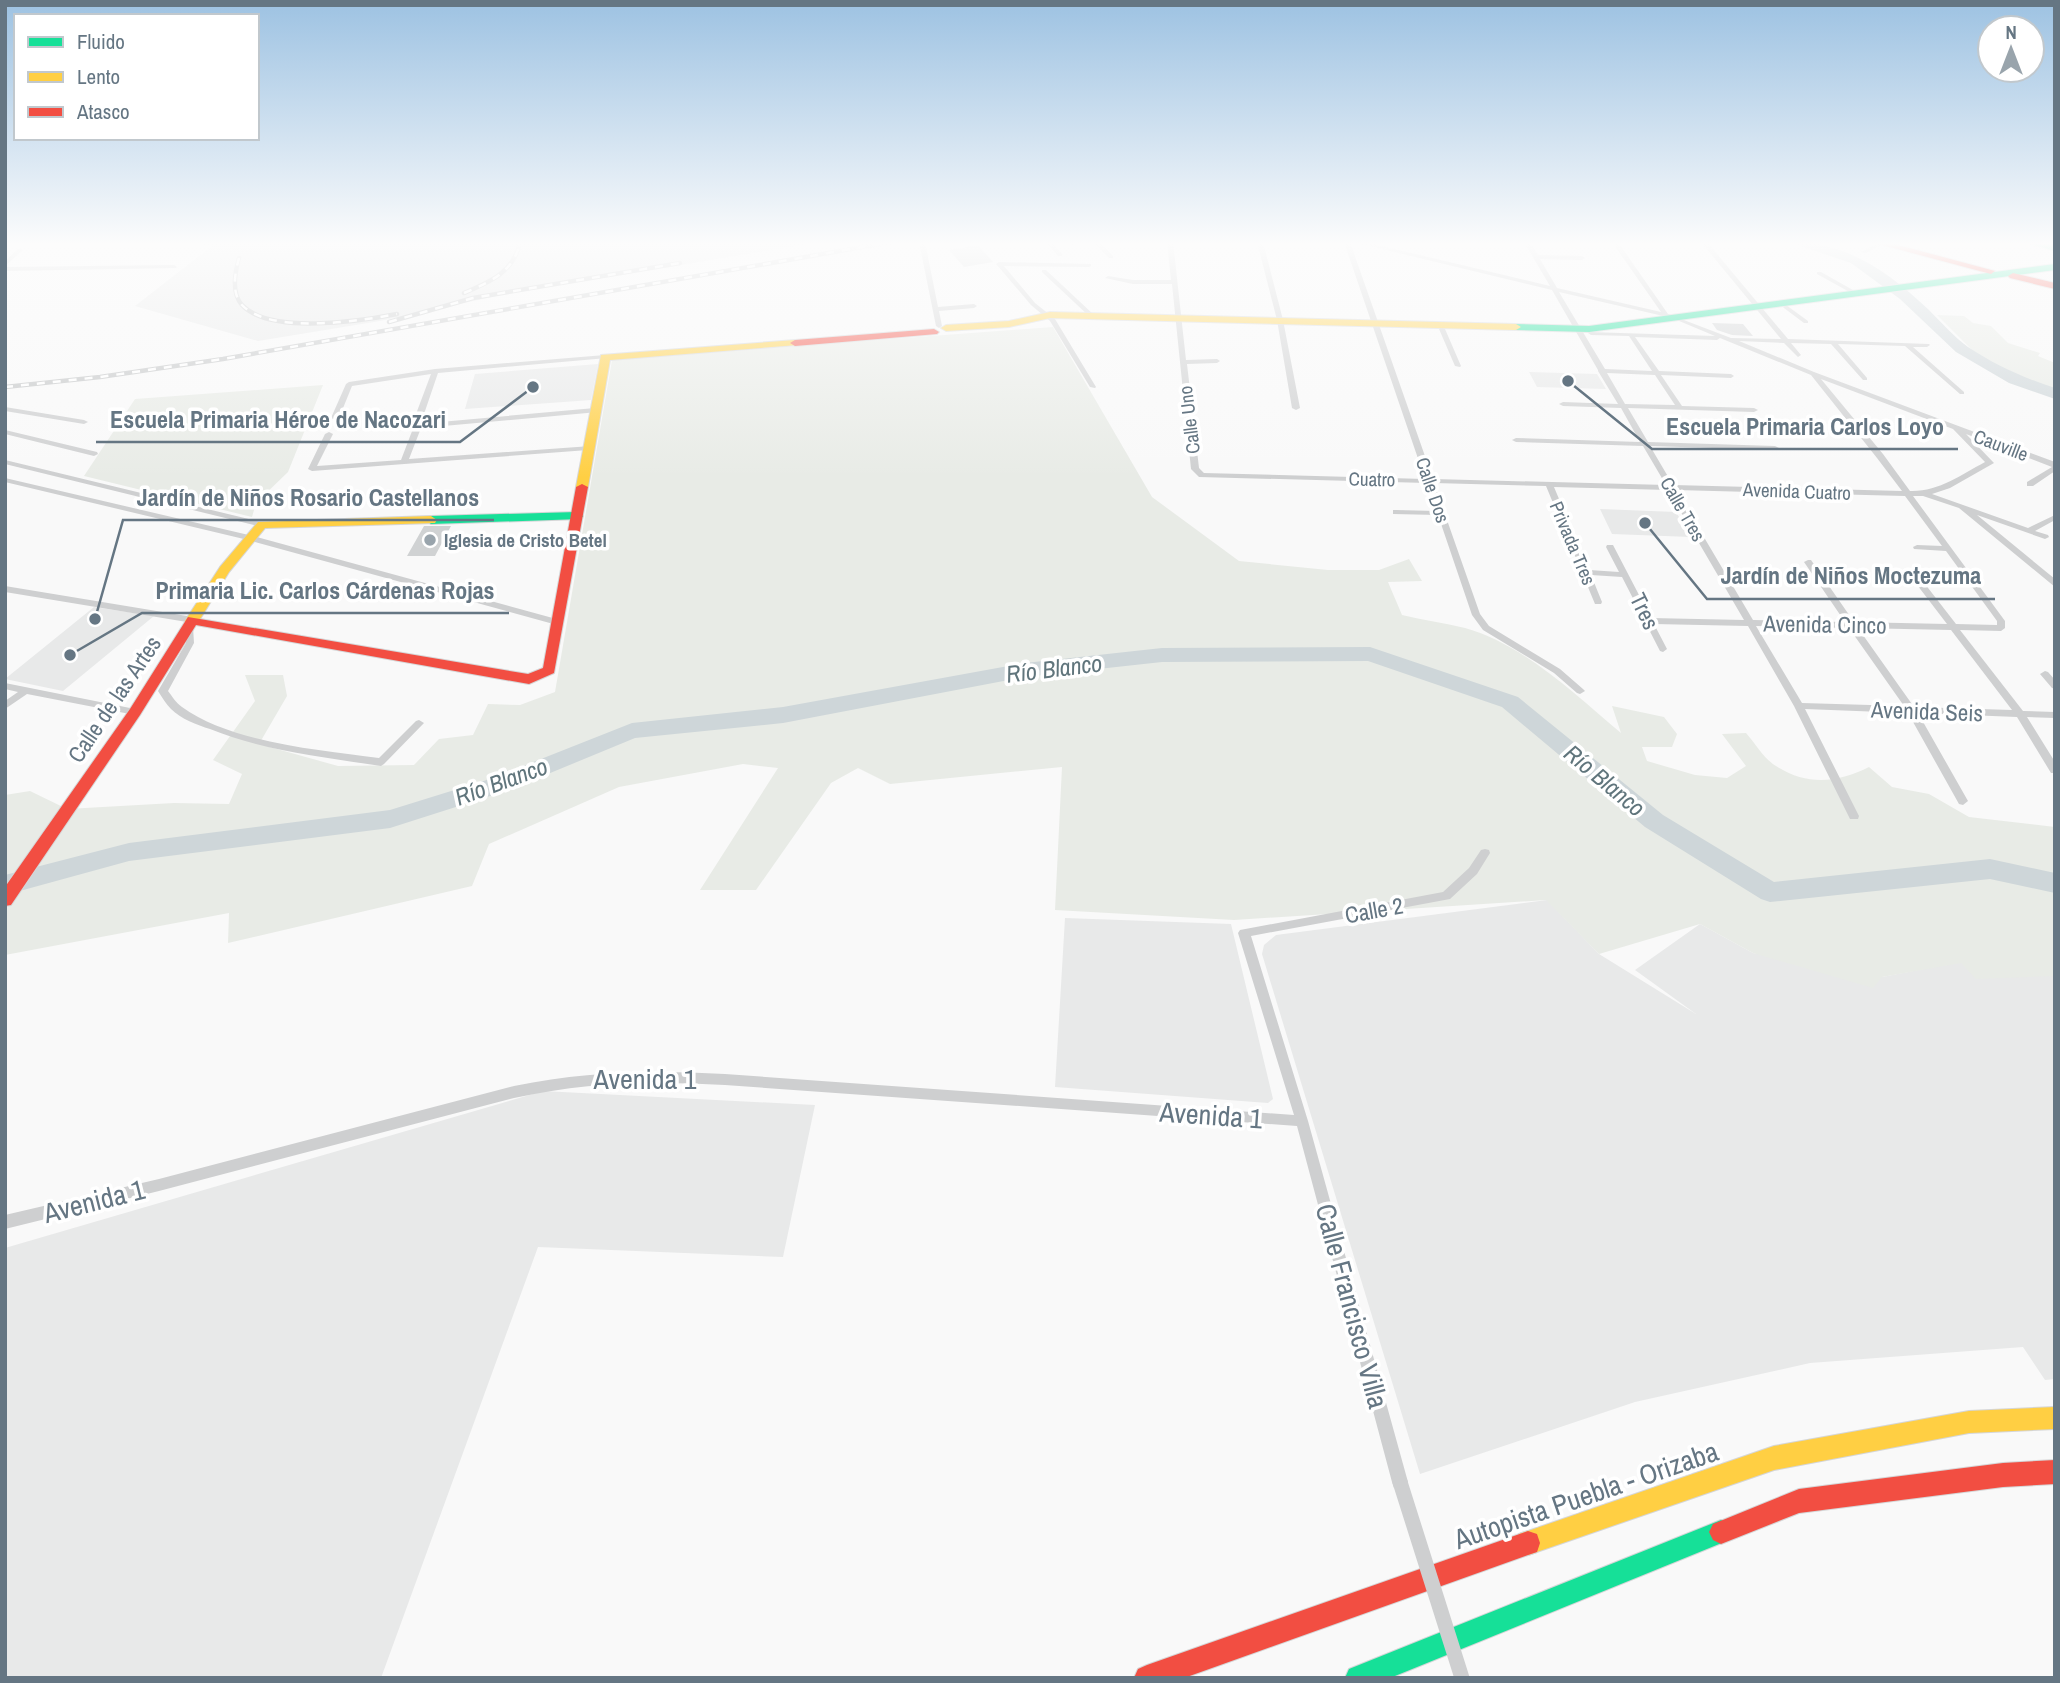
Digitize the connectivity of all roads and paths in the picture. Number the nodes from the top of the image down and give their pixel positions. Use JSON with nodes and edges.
{"nodes":[{"id":1,"x":1178,"y":320,"type":"edge"},
{"id":2,"x":939,"y":321,"type":"edge"},
{"id":3,"x":1042,"y":321,"type":"edge"},
{"id":4,"x":1053,"y":321,"type":"edge"},
{"id":5,"x":1206,"y":321,"type":"edge"},
{"id":6,"x":1373,"y":321,"type":"edge"},
{"id":7,"x":1575,"y":321,"type":"edge"},
{"id":8,"x":1657,"y":321,"type":"edge"},
{"id":9,"x":1680,"y":321,"type":"edge"},
{"id":10,"x":1771,"y":321,"type":"edge"},
{"id":11,"x":1280,"y":322,"type":"junction"},
{"id":12,"x":1375,"y":326,"type":"junction"},
{"id":13,"x":1442,"y":329,"type":"junction"},
{"id":14,"x":941,"y":330,"type":"junction"},
{"id":15,"x":1582,"y":332,"type":"junction"},
{"id":16,"x":1631,"y":335,"type":"junction"},
{"id":17,"x":1725,"y":338,"type":"junction"},
{"id":18,"x":1786,"y":340,"type":"junction"},
{"id":19,"x":1833,"y":342,"type":"junction"},
{"id":20,"x":1906,"y":344,"type":"junction"},
{"id":21,"x":1927,"y":345,"type":"dead end"},
{"id":22,"x":1798,"y":355,"type":"dead end"},
{"id":23,"x":605,"y":358,"type":"junction"},
{"id":24,"x":1217,"y":361,"type":"dead end"},
{"id":25,"x":1182,"y":362,"type":"junction"},
{"id":26,"x":1458,"y":366,"type":"dead end"},
{"id":27,"x":435,"y":371,"type":"junction"},
{"id":28,"x":1601,"y":371,"type":"junction"},
{"id":29,"x":1656,"y":373,"type":"junction"},
{"id":30,"x":1812,"y":373,"type":"junction"},
{"id":31,"x":1731,"y":376,"type":"dead end"},
{"id":32,"x":1865,"y":379,"type":"dead end"},
{"id":33,"x":1093,"y":387,"type":"dead end"},
{"id":34,"x":1962,"y":393,"type":"dead end"},
{"id":35,"x":1294,"y":399,"type":"junction"},
{"id":36,"x":1281,"y":400,"type":"dead end"},
{"id":37,"x":1563,"y":404,"type":"dead end"},
{"id":38,"x":1622,"y":406,"type":"junction"},
{"id":39,"x":1296,"y":408,"type":"dead end"},
{"id":40,"x":1680,"y":408,"type":"junction"},
{"id":41,"x":5,"y":409,"type":"edge"},
{"id":42,"x":595,"y":410,"type":"junction"},
{"id":43,"x":1754,"y":410,"type":"dead end"},
{"id":44,"x":420,"y":414,"type":"dead end"},
{"id":45,"x":335,"y":418,"type":"dead end"},
{"id":46,"x":83,"y":422,"type":"dead end"},
{"id":47,"x":1957,"y":429,"type":"junction"},
{"id":48,"x":5,"y":432,"type":"edge"},
{"id":49,"x":329,"y":434,"type":"dead end"},
{"id":50,"x":1516,"y":440,"type":"dead end"},
{"id":51,"x":1645,"y":444,"type":"junction"},
{"id":52,"x":588,"y":448,"type":"junction"},
{"id":53,"x":1775,"y":448,"type":"dead end"},
{"id":54,"x":94,"y":454,"type":"dead end"},
{"id":55,"x":5,"y":462,"type":"edge"},
{"id":56,"x":404,"y":463,"type":"junction"},
{"id":57,"x":2055,"y":467,"type":"edge"},
{"id":58,"x":1196,"y":473,"type":"joint"},
{"id":59,"x":5,"y":480,"type":"edge"},
{"id":60,"x":1430,"y":481,"type":"junction"},
{"id":61,"x":1549,"y":484,"type":"junction"},
{"id":62,"x":2030,"y":484,"type":"dead end"},
{"id":63,"x":1669,"y":486,"type":"junction"},
{"id":64,"x":1908,"y":495,"type":"junction"},
{"id":65,"x":1924,"y":495,"type":"junction"},
{"id":66,"x":1962,"y":506,"type":"junction"},
{"id":67,"x":1396,"y":512,"type":"dead end"},
{"id":68,"x":1441,"y":513,"type":"junction"},
{"id":69,"x":577,"y":516,"type":"junction"},
{"id":70,"x":2055,"y":517,"type":"edge"},
{"id":71,"x":262,"y":525,"type":"junction"},
{"id":72,"x":2028,"y":531,"type":"junction"},
{"id":73,"x":2045,"y":537,"type":"dead end"},
{"id":74,"x":250,"y":538,"type":"junction"},
{"id":75,"x":1611,"y":547,"type":"dead end"},
{"id":76,"x":1917,"y":547,"type":"dead end"},
{"id":77,"x":1948,"y":549,"type":"junction"},
{"id":78,"x":1808,"y":562,"type":"dead end"},
{"id":79,"x":1586,"y":572,"type":"junction"},
{"id":80,"x":1625,"y":575,"type":"junction"},
{"id":81,"x":1915,"y":577,"type":"dead end"},
{"id":82,"x":2055,"y":584,"type":"edge"},
{"id":83,"x":5,"y":589,"type":"edge"},
{"id":84,"x":1598,"y":601,"type":"dead end"},
{"id":85,"x":1650,"y":621,"type":"junction"},
{"id":86,"x":557,"y":622,"type":"junction"},
{"id":87,"x":191,"y":623,"type":"junction"},
{"id":88,"x":1750,"y":623,"type":"junction"},
{"id":89,"x":1852,"y":624,"type":"junction"},
{"id":90,"x":1955,"y":628,"type":"junction"},
{"id":91,"x":1664,"y":649,"type":"dead end"},
{"id":92,"x":2045,"y":674,"type":"dead end"},
{"id":93,"x":5,"y":687,"type":"edge"},
{"id":94,"x":2055,"y":687,"type":"edge"},
{"id":95,"x":26,"y":690,"type":"junction"},
{"id":96,"x":1580,"y":691,"type":"dead end"},
{"id":97,"x":5,"y":706,"type":"edge"},
{"id":98,"x":1799,"y":706,"type":"junction"},
{"id":99,"x":1912,"y":710,"type":"junction"},
{"id":100,"x":135,"y":712,"type":"junction"},
{"id":101,"x":2020,"y":714,"type":"junction"},
{"id":102,"x":2055,"y":715,"type":"edge"},
{"id":103,"x":419,"y":723,"type":"dead end"},
{"id":104,"x":2055,"y":770,"type":"edge"},
{"id":105,"x":1963,"y":801,"type":"dead end"},
{"id":106,"x":1854,"y":816,"type":"dead end"},
{"id":107,"x":1485,"y":853,"type":"dead end"},
{"id":108,"x":5,"y":900,"type":"edge"},
{"id":109,"x":1244,"y":933,"type":"joint"},
{"id":110,"x":1302,"y":1121,"type":"junction"},
{"id":111,"x":5,"y":1222,"type":"edge"},
{"id":112,"x":2055,"y":1418,"type":"edge"},
{"id":113,"x":2055,"y":1472,"type":"edge"},
{"id":114,"x":1147,"y":1678,"type":"edge"},
{"id":115,"x":1358,"y":1678,"type":"edge"},
{"id":116,"x":1462,"y":1678,"type":"edge"}],
"edges":[{"from":1,"to":25,"type":"street","name":"Calle Uno"},
{"from":2,"to":14,"type":"street"},
{"from":3,"to":14,"type":"main road"},
{"from":4,"to":33,"type":"street"},
{"from":5,"to":11,"type":"main road"},
{"from":6,"to":12,"type":"street","name":"Calle Dos"},
{"from":7,"to":15,"type":"street","name":"Calle Tres"},
{"from":8,"to":15,"type":"main road"},
{"from":9,"to":17,"type":"street","name":"Cauville"},
{"from":10,"to":18,"type":"street"},
{"from":11,"to":12,"type":"main road"},
{"from":11,"to":35,"type":"street"},
{"from":12,"to":13,"type":"main road"},
{"from":12,"to":15,"type":"main road"},
{"from":12,"to":60,"type":"street","name":"Calle Dos"},
{"from":13,"to":15,"type":"main road"},
{"from":13,"to":26,"type":"street"},
{"from":14,"to":23,"type":"main road"},
{"from":15,"to":16,"type":"street"},
{"from":15,"to":28,"type":"street","name":"Calle Tres"},
{"from":16,"to":17,"type":"street"},
{"from":16,"to":29,"type":"street"},
{"from":17,"to":18,"type":"street"},
{"from":17,"to":30,"type":"street","name":"Cauville"},
{"from":18,"to":19,"type":"street"},
{"from":18,"to":22,"type":"street"},
{"from":19,"to":20,"type":"street"},
{"from":19,"to":32,"type":"street"},
{"from":20,"to":21,"type":"street"},
{"from":20,"to":34,"type":"street"},
{"from":23,"to":27,"type":"street"},
{"from":23,"to":42,"type":"main road"},
{"from":24,"to":25,"type":"street"},
{"from":25,"to":58,"type":"street","name":"Calle Uno"},
{"from":27,"to":44,"type":"street"},
{"from":27,"to":45,"type":"street"},
{"from":28,"to":29,"type":"street"},
{"from":28,"to":38,"type":"street","name":"Calle Tres"},
{"from":29,"to":31,"type":"street"},
{"from":29,"to":40,"type":"street"},
{"from":30,"to":47,"type":"street","name":"Cauville"},
{"from":30,"to":64,"type":"street"},
{"from":35,"to":36,"type":"street"},
{"from":35,"to":39,"type":"street"},
{"from":37,"to":38,"type":"street"},
{"from":38,"to":40,"type":"street"},
{"from":38,"to":51,"type":"street","name":"Calle Tres"},
{"from":40,"to":43,"type":"street"},
{"from":41,"to":46,"type":"street"},
{"from":42,"to":52,"type":"main road"},
{"from":42,"to":56,"type":"street"},
{"from":47,"to":57,"type":"street","name":"Cauville"},
{"from":47,"to":65,"type":"street","name":"Avenida Cuatro"},
{"from":48,"to":54,"type":"street"},
{"from":49,"to":56,"type":"street"},
{"from":50,"to":51,"type":"street"},
{"from":51,"to":53,"type":"street"},
{"from":51,"to":63,"type":"street","name":"Calle Tres"},
{"from":52,"to":56,"type":"street"},
{"from":52,"to":69,"type":"main road"},
{"from":55,"to":71,"type":"street"},
{"from":57,"to":62,"type":"street"},
{"from":58,"to":60,"type":"street","name":"Cuatro"},
{"from":59,"to":74,"type":"street"},
{"from":60,"to":61,"type":"street","name":"Cuatro"},
{"from":60,"to":68,"type":"street","name":"Calle Dos"},
{"from":61,"to":63,"type":"street","name":"Avenida Cuatro"},
{"from":61,"to":79,"type":"street","name":"Privada Tres"},
{"from":63,"to":64,"type":"street","name":"Avenida Cuatro"},
{"from":63,"to":88,"type":"street","name":"Calle Tres"},
{"from":64,"to":65,"type":"street","name":"Avenida Cuatro"},
{"from":64,"to":77,"type":"street"},
{"from":65,"to":66,"type":"street"},
{"from":66,"to":72,"type":"street"},
{"from":66,"to":82,"type":"street"},
{"from":67,"to":68,"type":"street"},
{"from":68,"to":96,"type":"street","name":"Calle Dos"},
{"from":69,"to":71,"type":"main road"},
{"from":69,"to":86,"type":"main road"},
{"from":70,"to":72,"type":"street"},
{"from":71,"to":74,"type":"main road","name":"Calle de las Artes"},
{"from":72,"to":73,"type":"street"},
{"from":74,"to":86,"type":"street"},
{"from":74,"to":87,"type":"main road","name":"Calle de las Artes"},
{"from":75,"to":80,"type":"street","name":"Tres"},
{"from":76,"to":77,"type":"street"},
{"from":77,"to":90,"type":"street","name":"Avenida Cinco"},
{"from":78,"to":89,"type":"street"},
{"from":79,"to":80,"type":"street"},
{"from":79,"to":84,"type":"street","name":"Privada Tres"},
{"from":80,"to":85,"type":"street","name":"Tres"},
{"from":81,"to":90,"type":"street"},
{"from":83,"to":87,"type":"street"},
{"from":85,"to":88,"type":"street","name":"Avenida Cinco"},
{"from":85,"to":91,"type":"street","name":"Tres"},
{"from":86,"to":87,"type":"main road"},
{"from":87,"to":100,"type":"main road","name":"Calle de las Artes"},
{"from":87,"to":103,"type":"street"},
{"from":88,"to":89,"type":"street","name":"Avenida Cinco"},
{"from":88,"to":98,"type":"street","name":"Calle Tres"},
{"from":89,"to":90,"type":"street","name":"Avenida Cinco"},
{"from":89,"to":99,"type":"street"},
{"from":90,"to":101,"type":"street"},
{"from":92,"to":94,"type":"street"},
{"from":93,"to":95,"type":"street"},
{"from":95,"to":97,"type":"street"},
{"from":95,"to":100,"type":"street"},
{"from":98,"to":99,"type":"street","name":"Avenida Seis"},
{"from":98,"to":106,"type":"street","name":"Calle Tres"},
{"from":99,"to":101,"type":"street","name":"Avenida Seis"},
{"from":99,"to":105,"type":"street"},
{"from":100,"to":108,"type":"main road","name":"Calle de las Artes"},
{"from":101,"to":102,"type":"street","name":"Avenida Seis"},
{"from":101,"to":104,"type":"street"},
{"from":107,"to":109,"type":"street","name":"Calle 2"},
{"from":109,"to":110,"type":"street","name":"Calle Francisco Villa"},
{"from":110,"to":111,"type":"street","name":"Avenida 1"},
{"from":110,"to":116,"type":"street","name":"Calle Francisco Villa","bridge":true},
{"from":112,"to":114,"type":"main road","name":"Autopista Puebla - Orizaba"},
{"from":113,"to":115,"type":"main road"}]}
